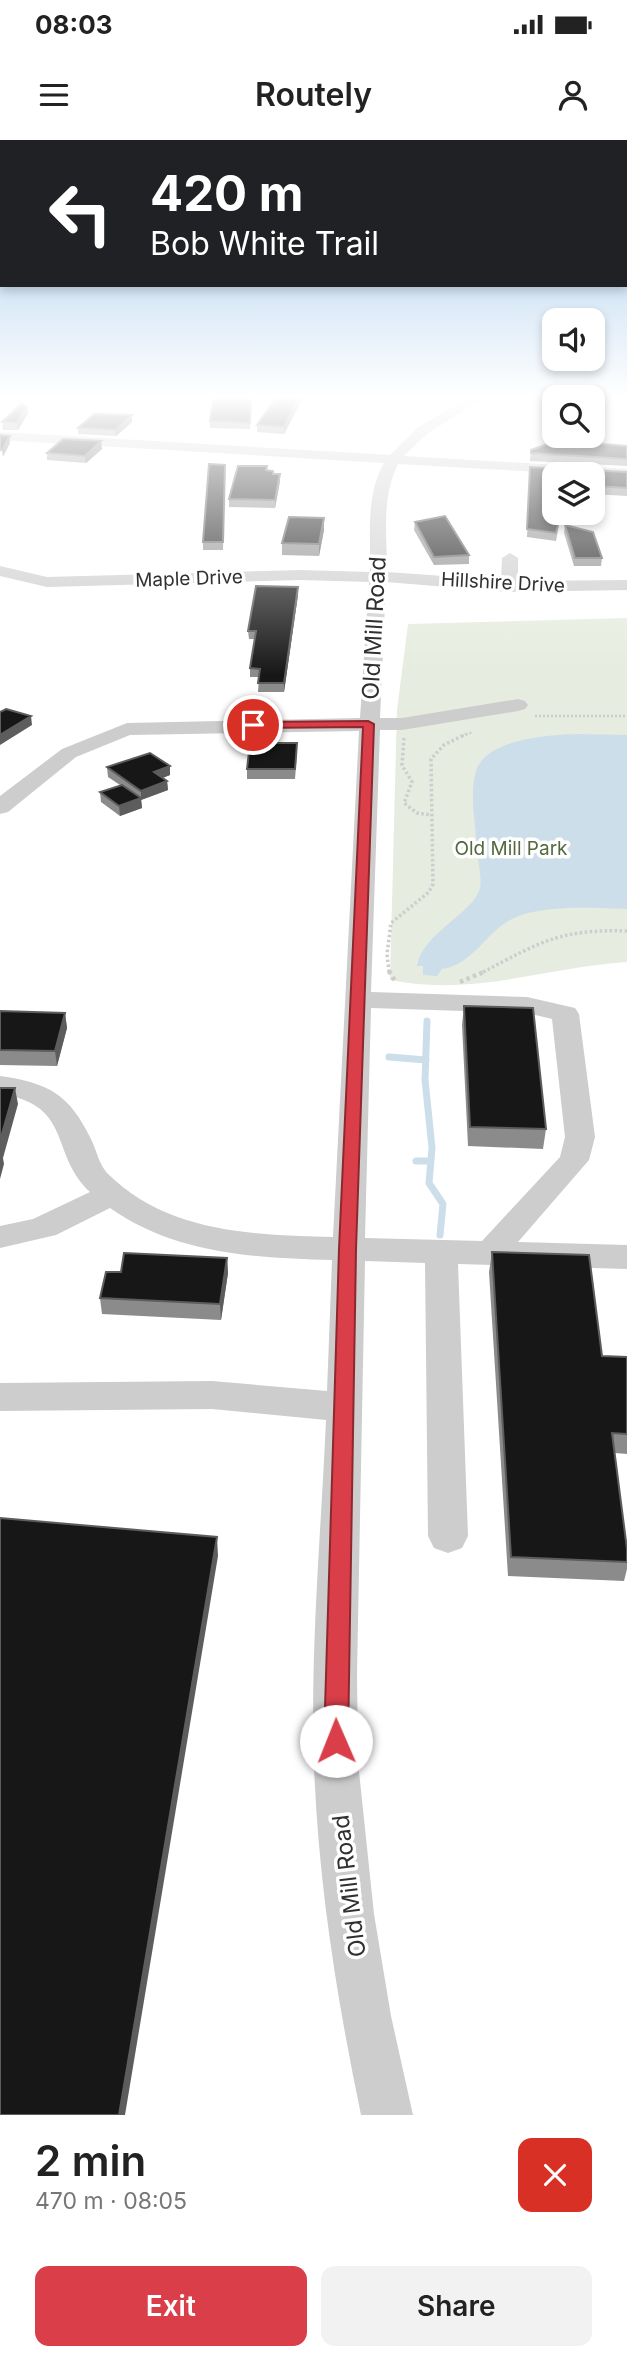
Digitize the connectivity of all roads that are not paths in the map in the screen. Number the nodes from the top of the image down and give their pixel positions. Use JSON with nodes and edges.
{"nodes":[{"id":1,"x":381,"y":491,"type":"edge"},
{"id":2,"x":510,"y":558,"type":"dead end"},
{"id":3,"x":0,"y":570,"type":"edge"},
{"id":4,"x":378,"y":577,"type":"junction"},
{"id":5,"x":627,"y":585,"type":"edge"},
{"id":6,"x":509,"y":587,"type":"junction"},
{"id":7,"x":523,"y":710,"type":"road end"},
{"id":8,"x":368,"y":724,"type":"junction"},
{"id":9,"x":0,"y":807,"type":"edge"},
{"id":10,"x":358,"y":1000,"type":"junction"},
{"id":11,"x":0,"y":1085,"type":"edge"},
{"id":12,"x":113,"y":1193,"type":"junction"},
{"id":13,"x":0,"y":1237,"type":"edge"},
{"id":14,"x":348,"y":1249,"type":"junction"},
{"id":15,"x":441,"y":1251,"type":"junction"},
{"id":16,"x":491,"y":1252,"type":"junction"},
{"id":17,"x":627,"y":1257,"type":"edge"},
{"id":18,"x":0,"y":1397,"type":"edge"},
{"id":19,"x":344,"y":1407,"type":"junction"},
{"id":20,"x":448,"y":1536,"type":"dead end"},
{"id":21,"x":387,"y":2115,"type":"edge"}],
"edges":[{"from":1,"to":4,"type":"street","name":"Old Mill Road"},
{"from":2,"to":6,"type":"street"},
{"from":3,"to":4,"type":"street","name":"Maple Drive"},
{"from":4,"to":6,"type":"street","name":"Hillshire Drive"},
{"from":4,"to":8,"type":"street","name":"Old Mill Road"},
{"from":5,"to":6,"type":"street","name":"Hillshire Drive"},
{"from":7,"to":8,"type":"street"},
{"from":8,"to":9,"type":"street"},
{"from":8,"to":10,"type":"street","name":"Old Mill Road"},
{"from":10,"to":14,"type":"street","name":"Old Mill Road"},
{"from":10,"to":16,"type":"street"},
{"from":11,"to":12,"type":"street"},
{"from":12,"to":13,"type":"street"},
{"from":12,"to":14,"type":"street"},
{"from":14,"to":15,"type":"street"},
{"from":14,"to":19,"type":"street","name":"Old Mill Road"},
{"from":15,"to":16,"type":"street"},
{"from":15,"to":20,"type":"street"},
{"from":16,"to":17,"type":"street"},
{"from":18,"to":19,"type":"street"},
{"from":19,"to":21,"type":"street","name":"Old Mill Road"}]}
